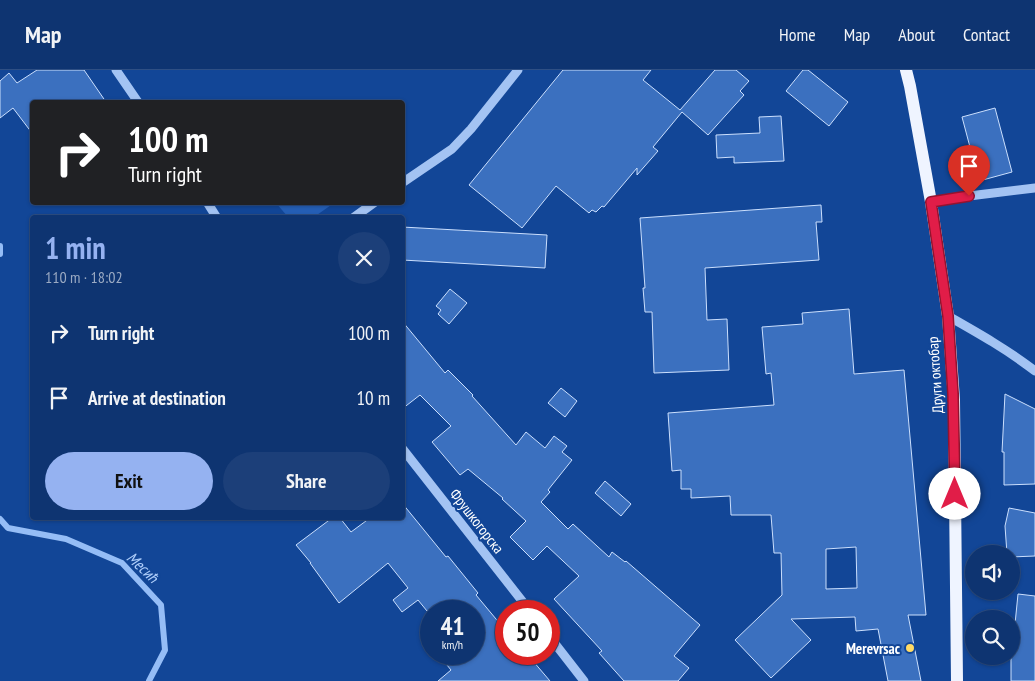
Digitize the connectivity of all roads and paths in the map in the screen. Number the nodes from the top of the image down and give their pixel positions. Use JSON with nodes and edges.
{"nodes":[{"id":1,"x":116,"y":70,"type":"edge"},
{"id":2,"x":518,"y":70,"type":"edge"},
{"id":3,"x":906,"y":70,"type":"edge"},
{"id":4,"x":137,"y":100,"type":"edge"},
{"id":5,"x":405,"y":182,"type":"edge"},
{"id":6,"x":1035,"y":188,"type":"edge"},
{"id":7,"x":931,"y":202,"type":"junction"},
{"id":8,"x":371,"y":205,"type":"edge"},
{"id":9,"x":357,"y":215,"type":"edge"},
{"id":10,"x":948,"y":316,"type":"junction"},
{"id":11,"x":1035,"y":371,"type":"edge"},
{"id":12,"x":405,"y":452,"type":"edge"},
{"id":13,"x":521,"y":600,"type":"edge"},
{"id":14,"x":560,"y":650,"type":"edge"},
{"id":15,"x":584,"y":681,"type":"edge"},
{"id":16,"x":957,"y":681,"type":"edge"}],
"edges":[{"from":1,"to":4,"type":"street"},
{"from":2,"to":5,"type":"street"},
{"from":3,"to":7,"type":"main road","name":"Други октобар"},
{"from":6,"to":7,"type":"street"},
{"from":7,"to":10,"type":"main road","name":"Други октобар"},
{"from":8,"to":9,"type":"street"},
{"from":10,"to":11,"type":"street"},
{"from":10,"to":16,"type":"main road","name":"Други октобар"},
{"from":12,"to":13,"type":"street","name":"Фрушкогорска"},
{"from":14,"to":15,"type":"street"}]}
